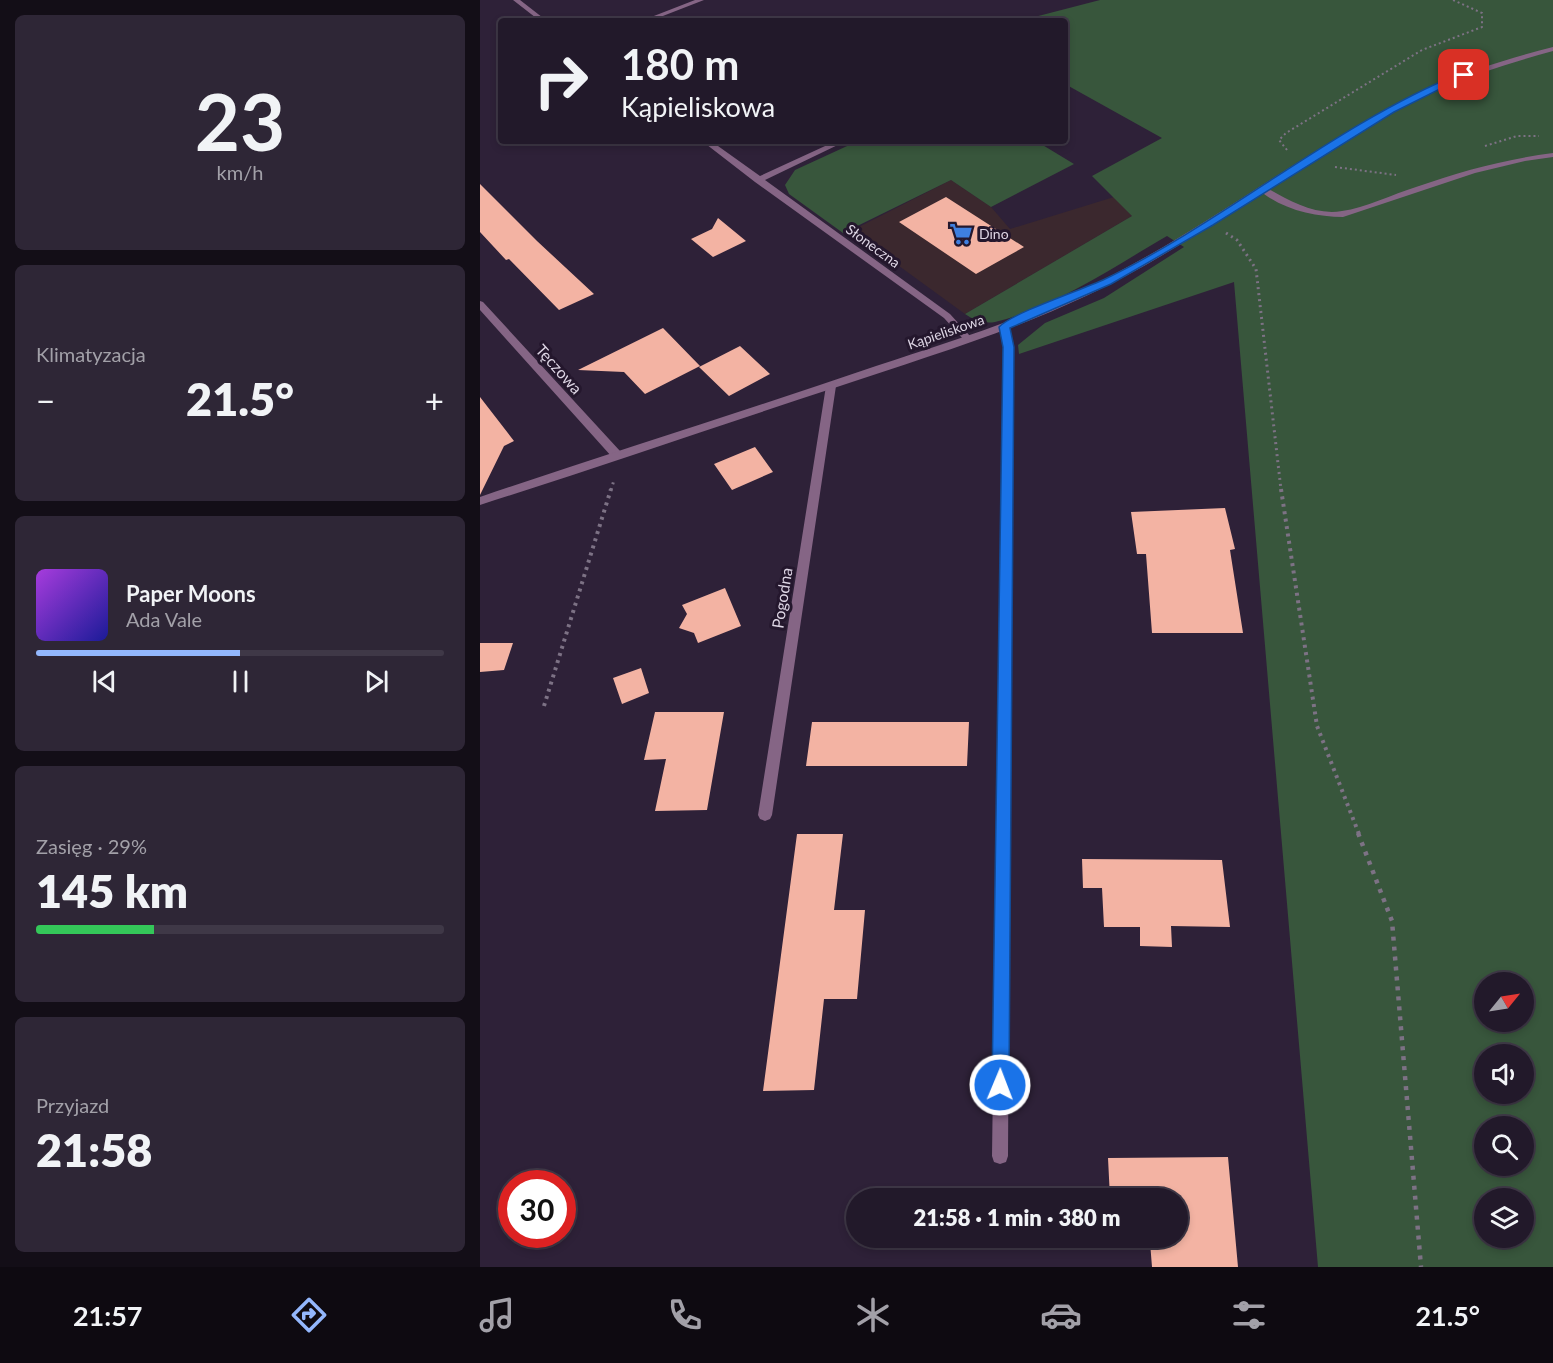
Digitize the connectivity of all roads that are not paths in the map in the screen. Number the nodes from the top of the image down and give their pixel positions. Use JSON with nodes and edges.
{"nodes":[{"id":1,"x":516,"y":0,"type":"edge"},
{"id":2,"x":701,"y":0,"type":"edge"},
{"id":3,"x":540,"y":18,"type":"edge"},
{"id":4,"x":652,"y":18,"type":"edge"},
{"id":5,"x":1553,"y":49,"type":"edge"},
{"id":6,"x":710,"y":144,"type":"edge"},
{"id":7,"x":836,"y":144,"type":"edge"},
{"id":8,"x":1553,"y":155,"type":"edge"},
{"id":9,"x":758,"y":180,"type":"junction"},
{"id":10,"x":1262,"y":189,"type":"junction"},
{"id":11,"x":480,"y":304,"type":"edge"},
{"id":12,"x":1005,"y":327,"type":"junction"},
{"id":13,"x":967,"y":338,"type":"junction"},
{"id":14,"x":831,"y":386,"type":"junction"},
{"id":15,"x":616,"y":454,"type":"junction"},
{"id":16,"x":480,"y":501,"type":"edge"},
{"id":17,"x":765,"y":815,"type":"dead end"},
{"id":18,"x":1000,"y":1156,"type":"dead end"}],
"edges":[{"from":1,"to":3,"type":"street"},
{"from":2,"to":4,"type":"street"},
{"from":5,"to":10,"type":"street","name":"Kąpieliskowa"},
{"from":6,"to":9,"type":"street","name":"Słoneczna"},
{"from":7,"to":9,"type":"street"},
{"from":8,"to":10,"type":"street"},
{"from":9,"to":13,"type":"street","name":"Słoneczna"},
{"from":10,"to":12,"type":"street","name":"Kąpieliskowa"},
{"from":11,"to":15,"type":"street","name":"Tęczowa"},
{"from":12,"to":13,"type":"street","name":"Kąpieliskowa"},
{"from":12,"to":18,"type":"street"},
{"from":13,"to":14,"type":"street","name":"Kąpieliskowa"},
{"from":14,"to":15,"type":"street","name":"Kąpieliskowa"},
{"from":14,"to":17,"type":"street","name":"Pogodna"},
{"from":15,"to":16,"type":"street","name":"Kąpieliskowa"}]}
